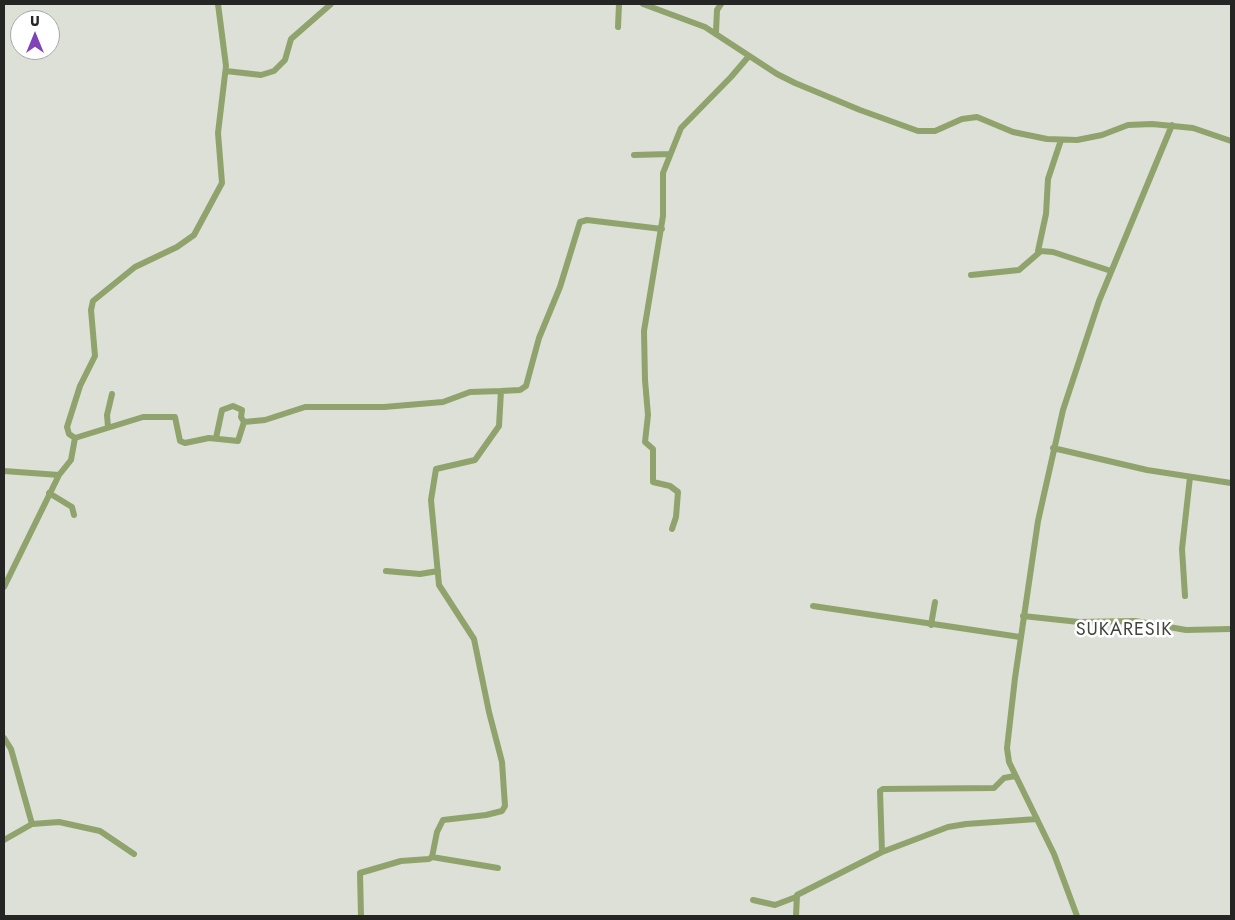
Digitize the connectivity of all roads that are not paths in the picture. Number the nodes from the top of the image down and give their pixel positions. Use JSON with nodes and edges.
{"nodes":[{"id":1,"x":218,"y":4,"type":"edge"},
{"id":2,"x":331,"y":4,"type":"edge"},
{"id":3,"x":619,"y":4,"type":"edge"},
{"id":4,"x":643,"y":4,"type":"edge"},
{"id":5,"x":721,"y":4,"type":"edge"},
{"id":6,"x":618,"y":27,"type":"dead end"},
{"id":7,"x":716,"y":32,"type":"junction"},
{"id":8,"x":749,"y":56,"type":"junction"},
{"id":9,"x":226,"y":71,"type":"junction"},
{"id":10,"x":1172,"y":125,"type":"junction"},
{"id":11,"x":1061,"y":140,"type":"junction"},
{"id":12,"x":1231,"y":141,"type":"edge"},
{"id":13,"x":669,"y":154,"type":"junction"},
{"id":14,"x":634,"y":155,"type":"dead end"},
{"id":15,"x":662,"y":229,"type":"junction"},
{"id":16,"x":1038,"y":251,"type":"junction"},
{"id":17,"x":1111,"y":271,"type":"junction"},
{"id":18,"x":971,"y":275,"type":"dead end"},
{"id":19,"x":501,"y":391,"type":"junction"},
{"id":20,"x":112,"y":394,"type":"dead end"},
{"id":21,"x":244,"y":422,"type":"junction"},
{"id":22,"x":108,"y":427,"type":"junction"},
{"id":23,"x":75,"y":438,"type":"junction"},
{"id":24,"x":216,"y":438,"type":"junction"},
{"id":25,"x":1053,"y":448,"type":"junction"},
{"id":26,"x":4,"y":471,"type":"edge"},
{"id":27,"x":59,"y":475,"type":"junction"},
{"id":28,"x":1190,"y":478,"type":"junction"},
{"id":29,"x":1231,"y":483,"type":"edge"},
{"id":30,"x":49,"y":493,"type":"junction"},
{"id":31,"x":74,"y":515,"type":"dead end"},
{"id":32,"x":672,"y":529,"type":"dead end"},
{"id":33,"x":386,"y":571,"type":"dead end"},
{"id":34,"x":438,"y":571,"type":"junction"},
{"id":35,"x":4,"y":586,"type":"edge"},
{"id":36,"x":1185,"y":596,"type":"dead end"},
{"id":37,"x":935,"y":602,"type":"dead end"},
{"id":38,"x":814,"y":606,"type":"dead end"},
{"id":39,"x":1023,"y":616,"type":"junction"},
{"id":40,"x":930,"y":625,"type":"junction"},
{"id":41,"x":1231,"y":628,"type":"edge"},
{"id":42,"x":1020,"y":637,"type":"junction"},
{"id":43,"x":4,"y":738,"type":"edge"},
{"id":44,"x":1015,"y":776,"type":"junction"},
{"id":45,"x":1037,"y":819,"type":"junction"},
{"id":46,"x":32,"y":824,"type":"junction"},
{"id":47,"x":4,"y":840,"type":"edge"},
{"id":48,"x":882,"y":852,"type":"junction"},
{"id":49,"x":134,"y":854,"type":"dead end"},
{"id":50,"x":432,"y":857,"type":"junction"},
{"id":51,"x":498,"y":868,"type":"dead end"},
{"id":52,"x":796,"y":897,"type":"junction"},
{"id":53,"x":753,"y":900,"type":"dead end"},
{"id":54,"x":361,"y":916,"type":"edge"},
{"id":55,"x":796,"y":916,"type":"edge"},
{"id":56,"x":1077,"y":916,"type":"edge"}],
"edges":[{"from":1,"to":9,"type":"street"},
{"from":2,"to":9,"type":"street"},
{"from":3,"to":6,"type":"street"},
{"from":4,"to":7,"type":"street"},
{"from":5,"to":7,"type":"street"},
{"from":7,"to":8,"type":"street"},
{"from":8,"to":11,"type":"street"},
{"from":8,"to":13,"type":"street"},
{"from":9,"to":23,"type":"street"},
{"from":10,"to":11,"type":"street"},
{"from":10,"to":12,"type":"street"},
{"from":10,"to":17,"type":"street"},
{"from":11,"to":16,"type":"street"},
{"from":13,"to":14,"type":"street"},
{"from":13,"to":15,"type":"street"},
{"from":15,"to":19,"type":"street"},
{"from":15,"to":32,"type":"street"},
{"from":16,"to":17,"type":"street"},
{"from":16,"to":18,"type":"street"},
{"from":17,"to":25,"type":"street"},
{"from":19,"to":21,"type":"street"},
{"from":19,"to":34,"type":"street"},
{"from":20,"to":22,"type":"street"},
{"from":21,"to":24,"type":"street"},
{"from":21,"to":24,"type":"street"},
{"from":22,"to":23,"type":"street"},
{"from":22,"to":24,"type":"street"},
{"from":23,"to":27,"type":"street"},
{"from":25,"to":28,"type":"street"},
{"from":25,"to":39,"type":"street"},
{"from":26,"to":27,"type":"street"},
{"from":27,"to":30,"type":"street"},
{"from":28,"to":29,"type":"street"},
{"from":28,"to":36,"type":"street"},
{"from":30,"to":31,"type":"street"},
{"from":30,"to":35,"type":"street"},
{"from":33,"to":34,"type":"street"},
{"from":34,"to":50,"type":"street"},
{"from":37,"to":40,"type":"street"},
{"from":38,"to":40,"type":"street"},
{"from":39,"to":41,"type":"street"},
{"from":39,"to":42,"type":"street"},
{"from":40,"to":42,"type":"street"},
{"from":42,"to":44,"type":"street"},
{"from":43,"to":46,"type":"street"},
{"from":44,"to":45,"type":"street"},
{"from":44,"to":48,"type":"street"},
{"from":45,"to":48,"type":"street"},
{"from":45,"to":56,"type":"street"},
{"from":46,"to":47,"type":"street"},
{"from":46,"to":49,"type":"street"},
{"from":48,"to":52,"type":"street"},
{"from":50,"to":51,"type":"street"},
{"from":50,"to":54,"type":"street"},
{"from":52,"to":53,"type":"street"},
{"from":52,"to":55,"type":"street"}]}
